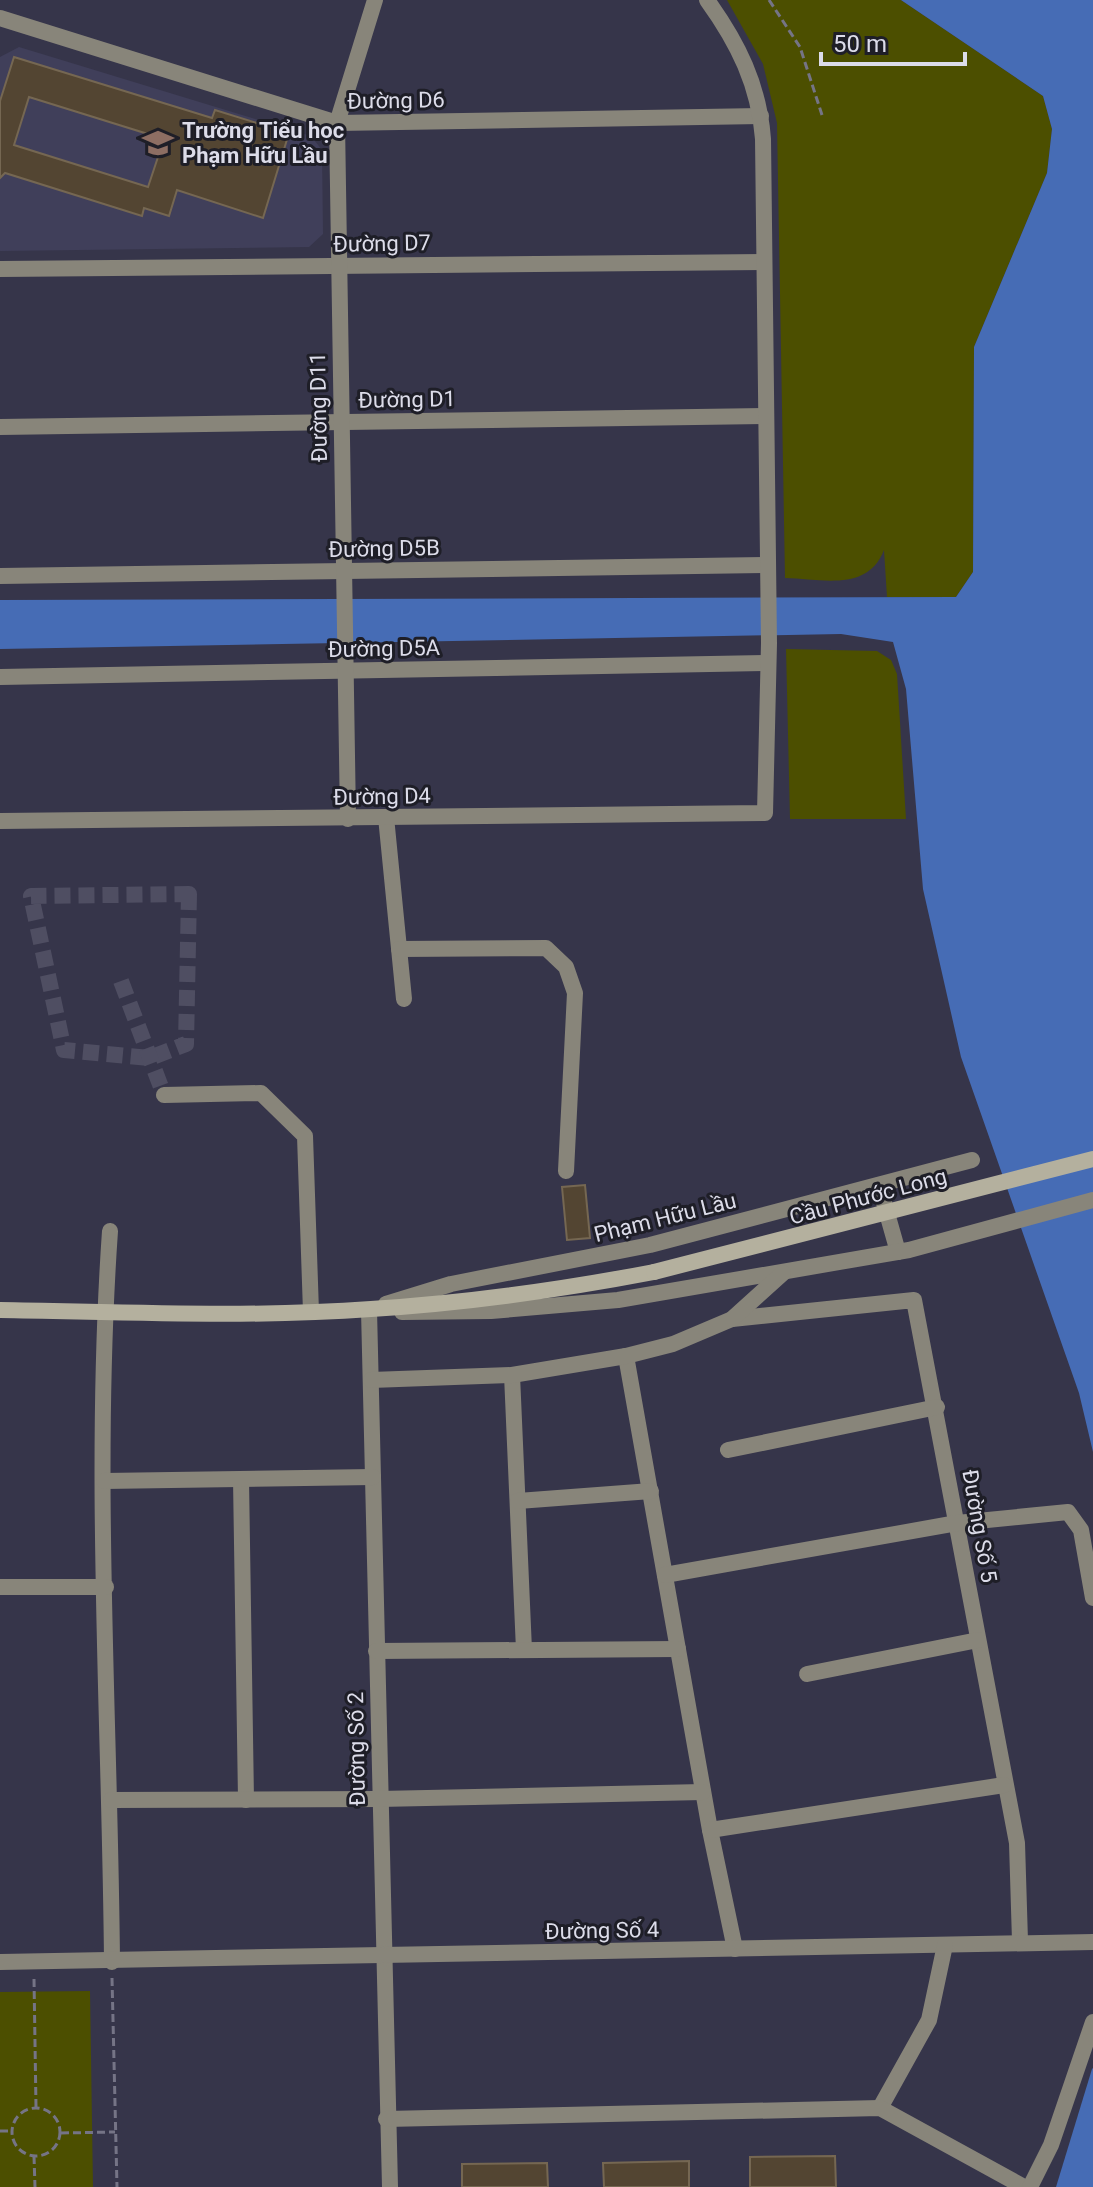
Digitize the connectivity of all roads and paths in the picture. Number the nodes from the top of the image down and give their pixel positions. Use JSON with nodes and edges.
{"nodes":[{"id":1,"x":375,"y":0,"type":"edge"},
{"id":2,"x":707,"y":0,"type":"edge"},
{"id":3,"x":769,"y":0,"type":"edge"},
{"id":4,"x":0,"y":18,"type":"edge"},
{"id":5,"x":822,"y":115,"type":"dead end"},
{"id":6,"x":761,"y":116,"type":"junction"},
{"id":7,"x":337,"y":123,"type":"junction"},
{"id":8,"x":764,"y":262,"type":"junction"},
{"id":9,"x":338,"y":266,"type":"junction"},
{"id":10,"x":0,"y":269,"type":"edge"},
{"id":11,"x":766,"y":416,"type":"junction"},
{"id":12,"x":340,"y":422,"type":"junction"},
{"id":13,"x":0,"y":427,"type":"edge"},
{"id":14,"x":768,"y":565,"type":"junction"},
{"id":15,"x":0,"y":576,"type":"edge"},
{"id":16,"x":342,"y":578,"type":"junction"},
{"id":17,"x":768,"y":663,"type":"junction"},
{"id":18,"x":343,"y":670,"type":"junction"},
{"id":19,"x":0,"y":677,"type":"edge"},
{"id":20,"x":386,"y":817,"type":"junction"},
{"id":21,"x":348,"y":819,"type":"junction"},
{"id":22,"x":0,"y":821,"type":"edge"},
{"id":23,"x":399,"y":949,"type":"junction"},
{"id":24,"x":404,"y":999,"type":"dead end"},
{"id":25,"x":164,"y":1095,"type":"dead end"},
{"id":26,"x":1093,"y":1159,"type":"edge"},
{"id":27,"x":972,"y":1160,"type":"dead end"},
{"id":28,"x":566,"y":1171,"type":"dead end"},
{"id":29,"x":879,"y":1185,"type":"junction"},
{"id":30,"x":1093,"y":1200,"type":"edge"},
{"id":31,"x":110,"y":1231,"type":"dead end"},
{"id":32,"x":904,"y":1251,"type":"junction"},
{"id":33,"x":654,"y":1272,"type":"joint"},
{"id":34,"x":785,"y":1272,"type":"junction"},
{"id":35,"x":0,"y":1310,"type":"edge"},
{"id":36,"x":369,"y":1310,"type":"junction"},
{"id":37,"x":104,"y":1311,"type":"junction"},
{"id":38,"x":311,"y":1312,"type":"junction"},
{"id":39,"x":732,"y":1319,"type":"junction"},
{"id":40,"x":626,"y":1356,"type":"junction"},
{"id":41,"x":512,"y":1375,"type":"junction"},
{"id":42,"x":371,"y":1380,"type":"junction"},
{"id":43,"x":937,"y":1407,"type":"junction"},
{"id":44,"x":728,"y":1450,"type":"dead end"},
{"id":45,"x":373,"y":1477,"type":"junction"},
{"id":46,"x":241,"y":1479,"type":"junction"},
{"id":47,"x":104,"y":1481,"type":"junction"},
{"id":48,"x":651,"y":1491,"type":"junction"},
{"id":49,"x":518,"y":1501,"type":"junction"},
{"id":50,"x":957,"y":1523,"type":"junction"},
{"id":51,"x":665,"y":1575,"type":"junction"},
{"id":52,"x":0,"y":1587,"type":"edge"},
{"id":53,"x":106,"y":1587,"type":"junction"},
{"id":54,"x":1093,"y":1598,"type":"edge"},
{"id":55,"x":978,"y":1640,"type":"junction"},
{"id":56,"x":678,"y":1649,"type":"junction"},
{"id":57,"x":524,"y":1650,"type":"junction"},
{"id":58,"x":376,"y":1651,"type":"junction"},
{"id":59,"x":807,"y":1674,"type":"dead end"},
{"id":60,"x":1004,"y":1785,"type":"junction"},
{"id":61,"x":703,"y":1792,"type":"junction"},
{"id":62,"x":379,"y":1799,"type":"junction"},
{"id":63,"x":111,"y":1800,"type":"junction"},
{"id":64,"x":246,"y":1800,"type":"junction"},
{"id":65,"x":710,"y":1830,"type":"junction"},
{"id":66,"x":1020,"y":1941,"type":"junction"},
{"id":67,"x":1093,"y":1942,"type":"edge"},
{"id":68,"x":945,"y":1945,"type":"junction"},
{"id":69,"x":735,"y":1949,"type":"junction"},
{"id":70,"x":383,"y":1956,"type":"junction"},
{"id":71,"x":0,"y":1962,"type":"edge"},
{"id":72,"x":33,"y":1962,"type":"junction"},
{"id":73,"x":112,"y":1962,"type":"junction"},
{"id":74,"x":1093,"y":2022,"type":"edge"},
{"id":75,"x":36,"y":2107,"type":"junction"},
{"id":76,"x":880,"y":2108,"type":"junction"},
{"id":77,"x":386,"y":2119,"type":"junction"},
{"id":78,"x":0,"y":2131,"type":"edge"},
{"id":79,"x":12,"y":2131,"type":"junction"},
{"id":80,"x":115,"y":2132,"type":"junction"},
{"id":81,"x":61,"y":2133,"type":"junction"},
{"id":82,"x":34,"y":2156,"type":"junction"},
{"id":83,"x":35,"y":2187,"type":"edge"},
{"id":84,"x":117,"y":2187,"type":"edge"},
{"id":85,"x":390,"y":2187,"type":"edge"},
{"id":86,"x":1024,"y":2187,"type":"edge"},
{"id":87,"x":1030,"y":2187,"type":"edge"}],
"edges":[{"from":1,"to":7,"type":"street","name":"Đường D11"},
{"from":2,"to":6,"type":"street"},
{"from":3,"to":5,"type":"path"},
{"from":4,"to":7,"type":"street","name":"Đường D6"},
{"from":6,"to":7,"type":"street","name":"Đường D6"},
{"from":6,"to":8,"type":"street"},
{"from":7,"to":9,"type":"street","name":"Đường D11"},
{"from":8,"to":9,"type":"street","name":"Đường D7"},
{"from":8,"to":11,"type":"street"},
{"from":9,"to":10,"type":"street","name":"Đường D7"},
{"from":9,"to":12,"type":"street","name":"Đường D11"},
{"from":11,"to":12,"type":"street","name":"Đường D1"},
{"from":11,"to":14,"type":"street"},
{"from":12,"to":13,"type":"street","name":"Đường D1"},
{"from":12,"to":16,"type":"street","name":"Đường D11"},
{"from":14,"to":16,"type":"street","name":"Đường D5B"},
{"from":14,"to":17,"type":"street"},
{"from":15,"to":16,"type":"street","name":"Đường D5B"},
{"from":16,"to":18,"type":"street","name":"Đường D11"},
{"from":17,"to":18,"type":"street","name":"Đường D5A"},
{"from":17,"to":20,"type":"street","name":"Đường D4"},
{"from":18,"to":19,"type":"street","name":"Đường D5A"},
{"from":18,"to":21,"type":"street","name":"Đường D11"},
{"from":20,"to":21,"type":"street","name":"Đường D4"},
{"from":20,"to":23,"type":"street"},
{"from":21,"to":22,"type":"street","name":"Đường D4"},
{"from":23,"to":24,"type":"street"},
{"from":23,"to":28,"type":"street"},
{"from":25,"to":38,"type":"street"},
{"from":26,"to":33,"type":"main road","name":"Cầu Phước Long","bridge":true},
{"from":27,"to":29,"type":"street","name":"Phạm Hữu Lầu"},
{"from":29,"to":32,"type":"street"},
{"from":29,"to":36,"type":"street","name":"Phạm Hữu Lầu"},
{"from":30,"to":32,"type":"street"},
{"from":31,"to":37,"type":"street"},
{"from":32,"to":34,"type":"street","name":"Phạm Hữu Lầu"},
{"from":33,"to":36,"type":"main road","name":"Phạm Hữu Lầu"},
{"from":34,"to":36,"type":"street","name":"Phạm Hữu Lầu"},
{"from":34,"to":39,"type":"street"},
{"from":35,"to":37,"type":"main road","name":"Phạm Hữu Lầu"},
{"from":36,"to":38,"type":"main road","name":"Phạm Hữu Lầu"},
{"from":36,"to":42,"type":"street","name":"Đường Số 2"},
{"from":37,"to":38,"type":"main road","name":"Phạm Hữu Lầu"},
{"from":37,"to":47,"type":"street"},
{"from":39,"to":40,"type":"street"},
{"from":39,"to":43,"type":"street","name":"Đường Số 5"},
{"from":40,"to":41,"type":"street"},
{"from":40,"to":48,"type":"street"},
{"from":41,"to":42,"type":"street"},
{"from":41,"to":49,"type":"street"},
{"from":42,"to":45,"type":"street","name":"Đường Số 2"},
{"from":43,"to":44,"type":"street"},
{"from":43,"to":50,"type":"street","name":"Đường Số 5"},
{"from":45,"to":46,"type":"street"},
{"from":45,"to":58,"type":"street","name":"Đường Số 2"},
{"from":46,"to":47,"type":"street"},
{"from":46,"to":64,"type":"street"},
{"from":47,"to":53,"type":"street"},
{"from":48,"to":49,"type":"street"},
{"from":48,"to":51,"type":"street"},
{"from":49,"to":57,"type":"street"},
{"from":50,"to":51,"type":"street"},
{"from":50,"to":54,"type":"street"},
{"from":50,"to":55,"type":"street","name":"Đường Số 5"},
{"from":51,"to":56,"type":"street"},
{"from":52,"to":53,"type":"street"},
{"from":53,"to":63,"type":"street"},
{"from":55,"to":59,"type":"street"},
{"from":55,"to":60,"type":"street","name":"Đường Số 5"},
{"from":56,"to":57,"type":"street"},
{"from":56,"to":61,"type":"street"},
{"from":57,"to":58,"type":"street"},
{"from":58,"to":62,"type":"street","name":"Đường Số 2"},
{"from":60,"to":65,"type":"street"},
{"from":60,"to":66,"type":"street","name":"Đường Số 5"},
{"from":61,"to":62,"type":"street"},
{"from":61,"to":65,"type":"street"},
{"from":62,"to":64,"type":"street"},
{"from":62,"to":70,"type":"street","name":"Đường Số 2"},
{"from":63,"to":64,"type":"street"},
{"from":63,"to":73,"type":"street"},
{"from":65,"to":69,"type":"street"},
{"from":66,"to":67,"type":"street","name":"Đường Số 4"},
{"from":66,"to":68,"type":"street","name":"Đường Số 4"},
{"from":68,"to":69,"type":"street","name":"Đường Số 4"},
{"from":68,"to":76,"type":"street"},
{"from":69,"to":70,"type":"street","name":"Đường Số 4"},
{"from":70,"to":73,"type":"street","name":"Đường Số 4"},
{"from":70,"to":77,"type":"street","name":"Đường Số 2"},
{"from":71,"to":72,"type":"street"},
{"from":72,"to":73,"type":"street"},
{"from":72,"to":75,"type":"path"},
{"from":73,"to":80,"type":"path"},
{"from":74,"to":87,"type":"street"},
{"from":75,"to":79,"type":"path"},
{"from":75,"to":81,"type":"path"},
{"from":76,"to":77,"type":"street"},
{"from":76,"to":86,"type":"street"},
{"from":77,"to":85,"type":"street","name":"Đường Số 2"},
{"from":78,"to":79,"type":"path"},
{"from":79,"to":82,"type":"path"},
{"from":80,"to":81,"type":"path"},
{"from":80,"to":84,"type":"path"},
{"from":81,"to":82,"type":"path"},
{"from":82,"to":83,"type":"path"}]}
